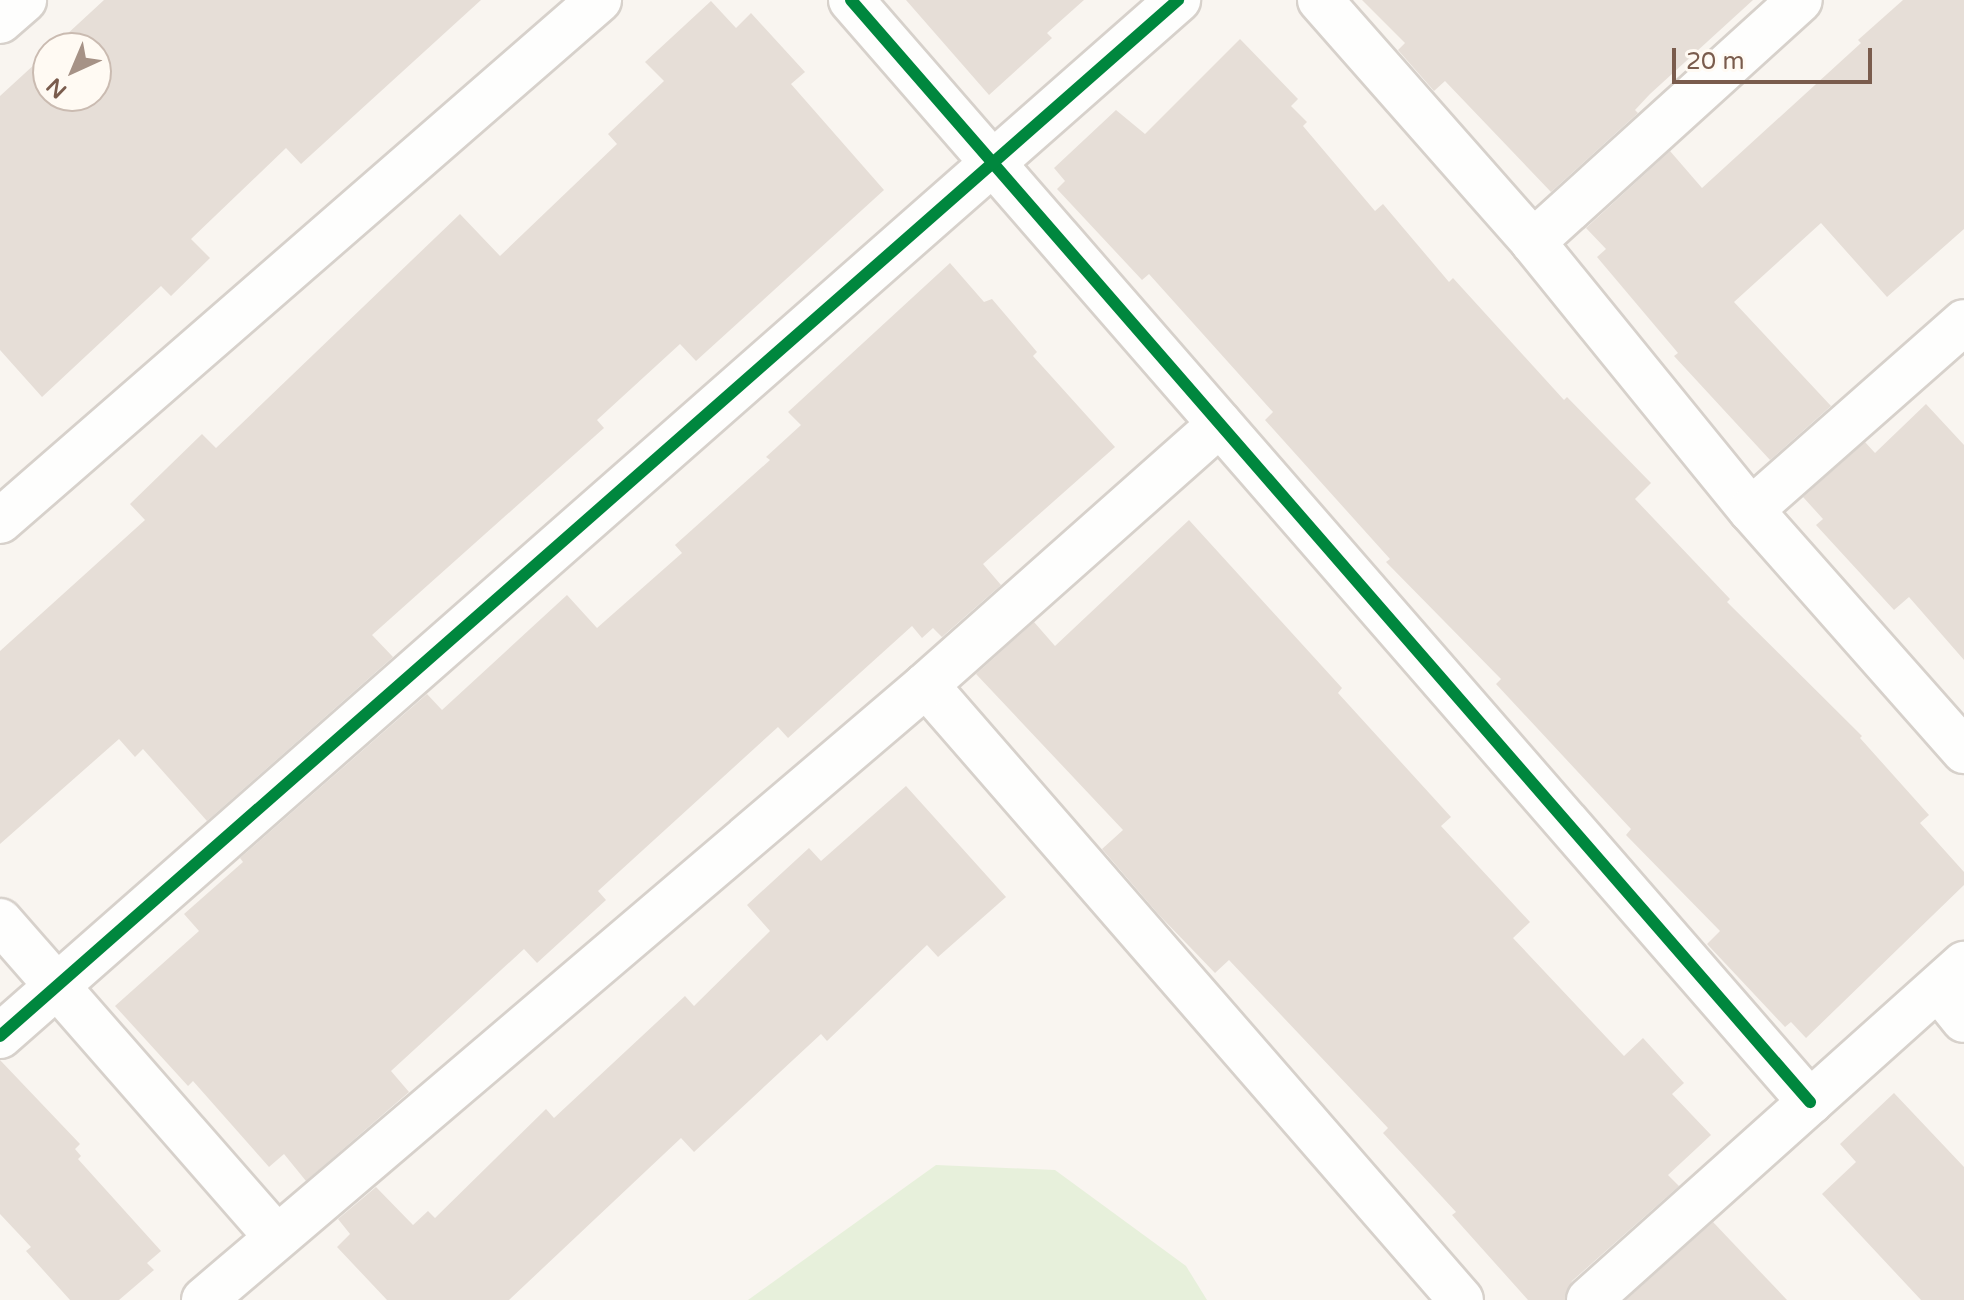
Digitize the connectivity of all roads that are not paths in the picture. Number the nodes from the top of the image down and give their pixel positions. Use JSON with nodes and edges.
{"nodes":[{"id":1,"x":24,"y":0,"type":"edge"},
{"id":2,"x":599,"y":0,"type":"edge"},
{"id":3,"x":851,"y":0,"type":"edge"},
{"id":4,"x":1178,"y":0,"type":"edge"},
{"id":5,"x":1320,"y":0,"type":"edge"},
{"id":6,"x":1800,"y":0,"type":"edge"},
{"id":7,"x":0,"y":21,"type":"edge"},
{"id":8,"x":992,"y":163,"type":"junction"},
{"id":9,"x":1533,"y":242,"type":"junction"},
{"id":10,"x":1964,"y":322,"type":"edge"},
{"id":11,"x":1220,"y":424,"type":"junction"},
{"id":12,"x":1751,"y":510,"type":"junction"},
{"id":13,"x":0,"y":521,"type":"edge"},
{"id":14,"x":926,"y":685,"type":"junction"},
{"id":15,"x":1964,"y":751,"type":"edge"},
{"id":16,"x":0,"y":921,"type":"edge"},
{"id":17,"x":58,"y":986,"type":"junction"},
{"id":18,"x":1955,"y":991,"type":"edge"},
{"id":19,"x":0,"y":1036,"type":"edge"},
{"id":20,"x":1810,"y":1102,"type":"junction"},
{"id":21,"x":277,"y":1237,"type":"junction"},
{"id":22,"x":204,"y":1300,"type":"edge"},
{"id":23,"x":1461,"y":1300,"type":"edge"},
{"id":24,"x":1589,"y":1300,"type":"edge"}],
"edges":[{"from":1,"to":7,"type":"street"},
{"from":2,"to":13,"type":"street"},
{"from":3,"to":8,"type":"street"},
{"from":4,"to":8,"type":"street"},
{"from":5,"to":9,"type":"street"},
{"from":6,"to":9,"type":"street"},
{"from":8,"to":11,"type":"street"},
{"from":8,"to":17,"type":"street"},
{"from":9,"to":12,"type":"street"},
{"from":10,"to":12,"type":"street"},
{"from":11,"to":14,"type":"street"},
{"from":11,"to":20,"type":"street"},
{"from":12,"to":15,"type":"street"},
{"from":14,"to":21,"type":"street"},
{"from":14,"to":23,"type":"street"},
{"from":16,"to":17,"type":"street"},
{"from":17,"to":19,"type":"street"},
{"from":17,"to":21,"type":"street"},
{"from":18,"to":20,"type":"street"},
{"from":20,"to":24,"type":"street"},
{"from":21,"to":22,"type":"street"}]}
